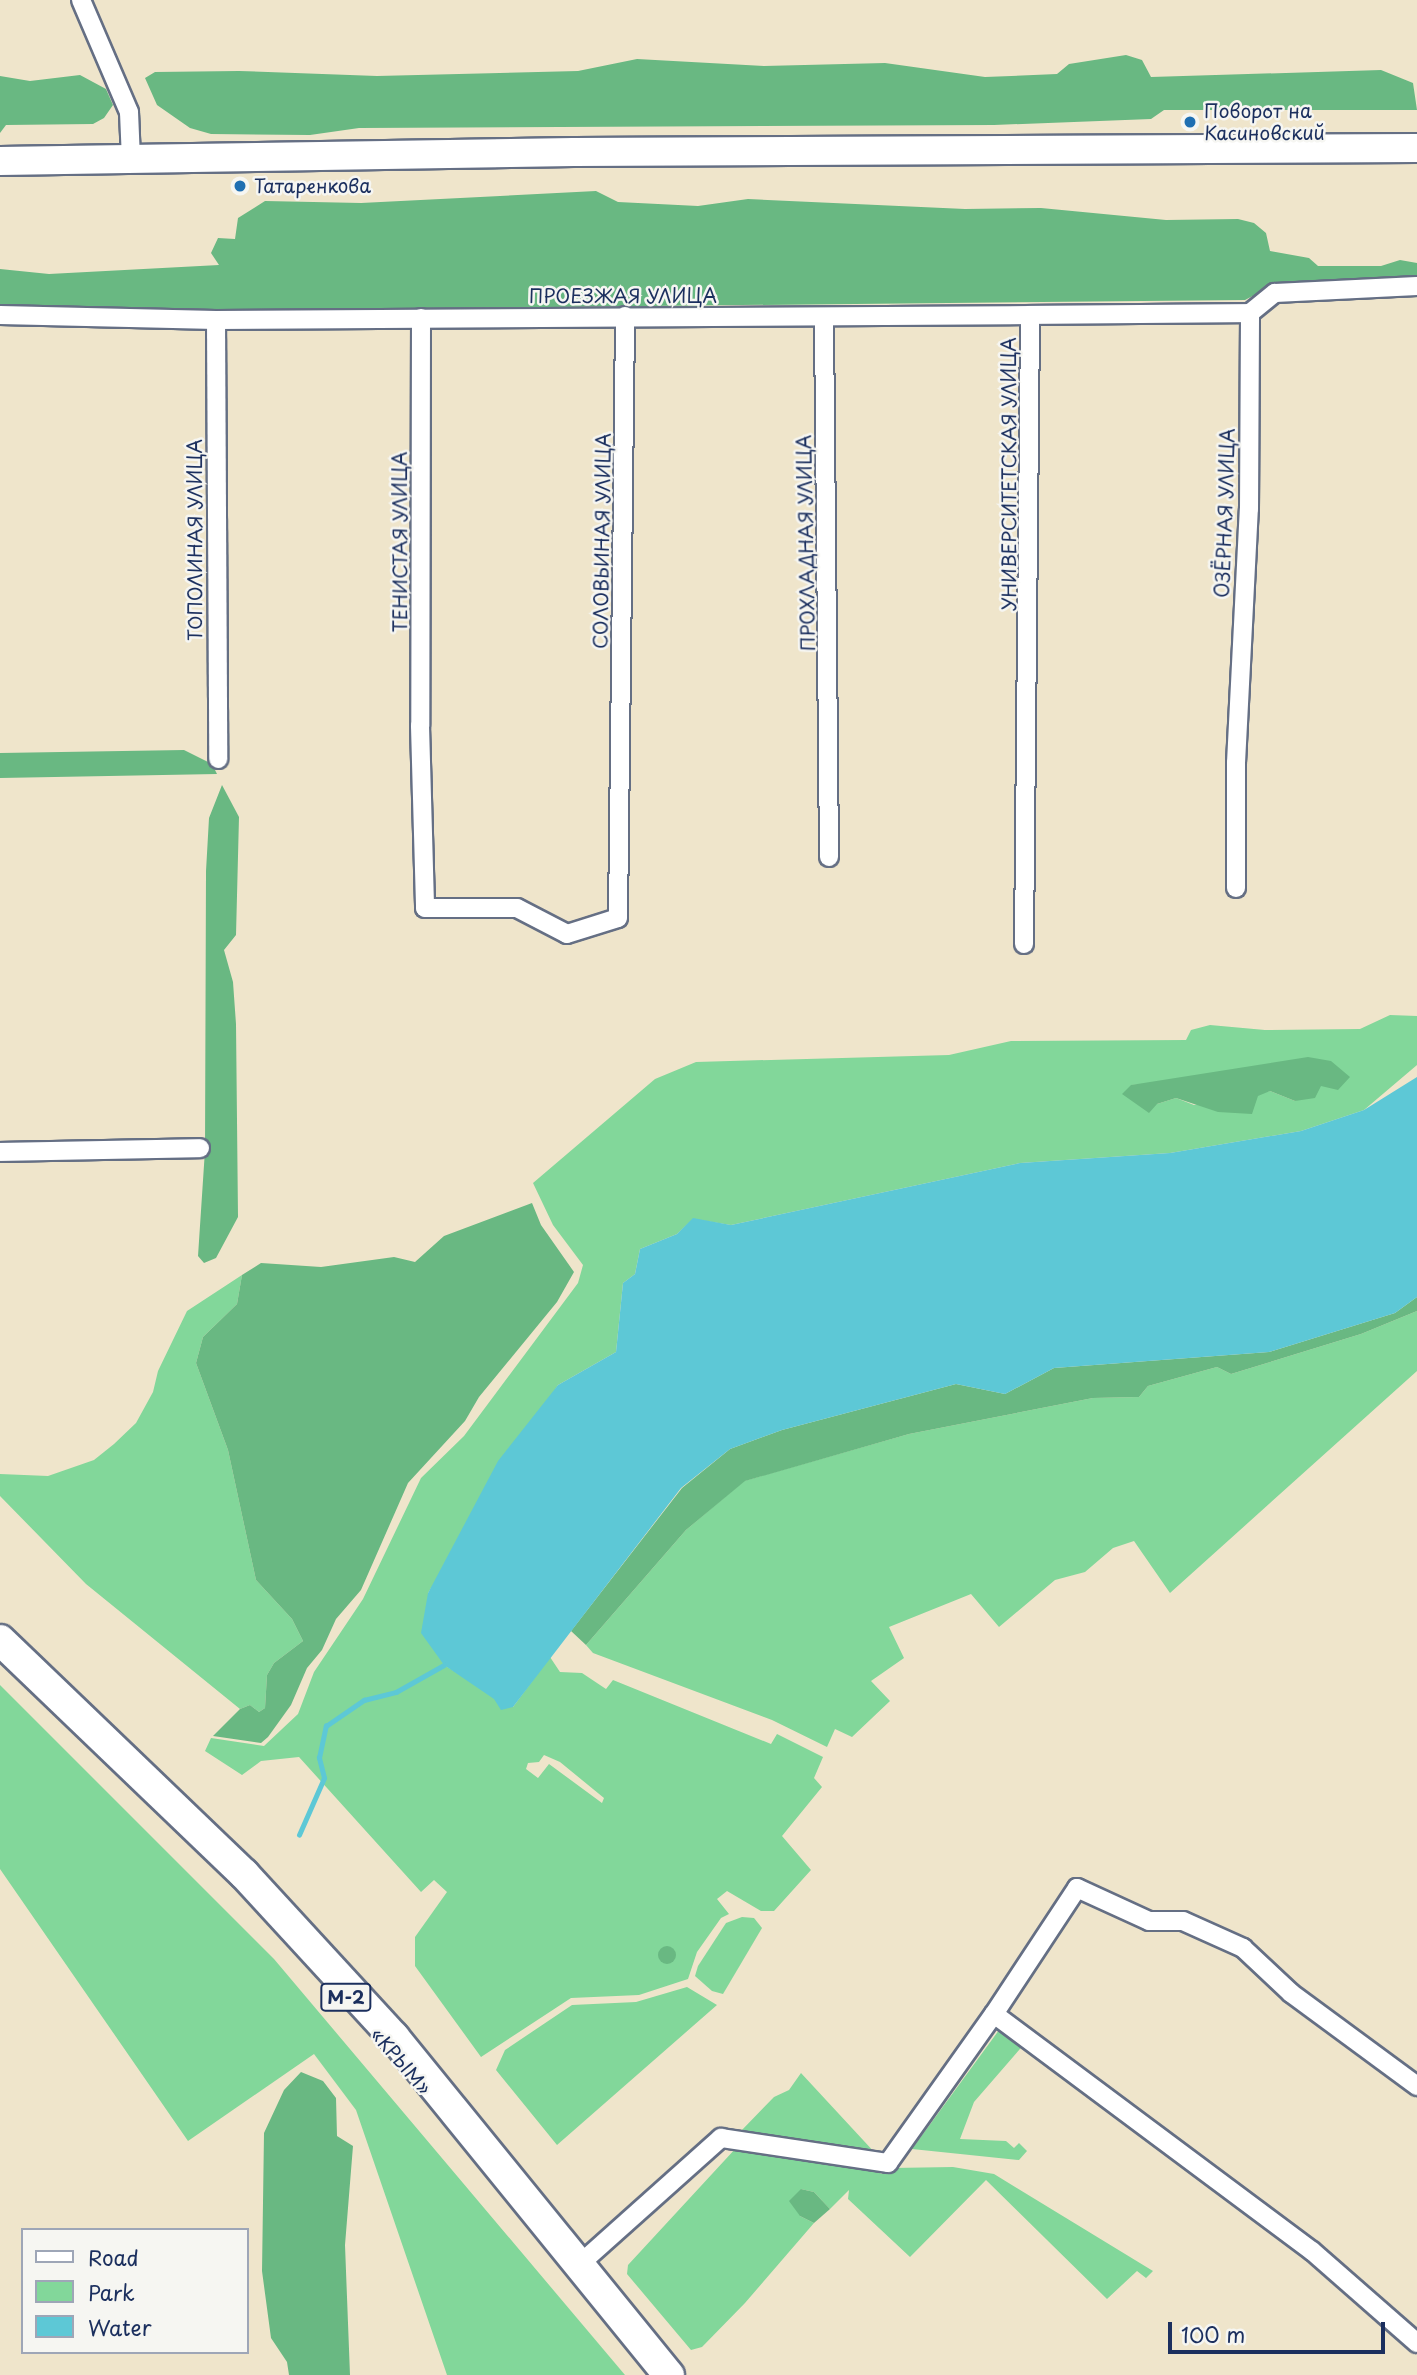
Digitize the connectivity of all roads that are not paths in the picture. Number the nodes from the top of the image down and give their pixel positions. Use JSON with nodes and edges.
{"nodes":[{"id":1,"x":81,"y":0,"type":"edge"},
{"id":2,"x":1417,"y":148,"type":"edge"},
{"id":3,"x":131,"y":159,"type":"junction"},
{"id":4,"x":0,"y":161,"type":"edge"},
{"id":5,"x":1417,"y":286,"type":"edge"},
{"id":6,"x":1250,"y":313,"type":"junction"},
{"id":7,"x":0,"y":315,"type":"edge"},
{"id":8,"x":1030,"y":315,"type":"junction"},
{"id":9,"x":625,"y":316,"type":"junction"},
{"id":10,"x":421,"y":318,"type":"junction"},
{"id":11,"x":824,"y":319,"type":"junction"},
{"id":12,"x":216,"y":320,"type":"junction"},
{"id":13,"x":218,"y":759,"type":"dead end"},
{"id":14,"x":421,"y":766,"type":"joint"},
{"id":15,"x":829,"y":857,"type":"dead end"},
{"id":16,"x":1236,"y":888,"type":"dead end"},
{"id":17,"x":1024,"y":944,"type":"dead end"},
{"id":18,"x":200,"y":1148,"type":"dead end"},
{"id":19,"x":0,"y":1152,"type":"edge"},
{"id":20,"x":0,"y":1640,"type":"edge"},
{"id":21,"x":0,"y":1653,"type":"edge"},
{"id":22,"x":994,"y":2014,"type":"junction"},
{"id":23,"x":1417,"y":2086,"type":"edge"},
{"id":24,"x":581,"y":2263,"type":"junction"},
{"id":25,"x":1417,"y":2343,"type":"edge"},
{"id":26,"x":654,"y":2375,"type":"edge"},
{"id":27,"x":669,"y":2375,"type":"edge"}],
"edges":[{"from":1,"to":3,"type":"street"},
{"from":2,"to":3,"type":"main road"},
{"from":3,"to":4,"type":"main road"},
{"from":5,"to":6,"type":"street"},
{"from":6,"to":8,"type":"street","name":"УНИВЕРСИТЕТСКАЯ УЛИЦА"},
{"from":6,"to":16,"type":"street","name":"ОЗЁРНАЯ УЛИЦА"},
{"from":7,"to":12,"type":"street","name":"ПРОЕЗЖАЯ УЛИЦА"},
{"from":8,"to":11,"type":"street","name":"ПРОЕЗЖАЯ УЛИЦА"},
{"from":8,"to":17,"type":"street","name":"УНИВЕРСИТЕТСКАЯ УЛИЦА"},
{"from":9,"to":10,"type":"street","name":"ПРОЕЗЖАЯ УЛИЦА"},
{"from":9,"to":11,"type":"street","name":"ПРОЕЗЖАЯ УЛИЦА"},
{"from":9,"to":14,"type":"street","name":"СОЛОВЬИНАЯ УЛИЦА"},
{"from":10,"to":12,"type":"street","name":"ПРОЕЗЖАЯ УЛИЦА"},
{"from":10,"to":14,"type":"street","name":"ТЕНИСТАЯ УЛИЦА"},
{"from":11,"to":15,"type":"street","name":"ПРОХЛАДНАЯ УЛИЦА"},
{"from":12,"to":13,"type":"street","name":"ТОПОЛИНАЯ УЛИЦА"},
{"from":18,"to":19,"type":"street"},
{"from":20,"to":24,"type":"highway"},
{"from":21,"to":26,"type":"highway","name":"«КРЫМ»","number":"М-2"},
{"from":22,"to":23,"type":"street"},
{"from":22,"to":24,"type":"street"},
{"from":22,"to":25,"type":"street"},
{"from":24,"to":27,"type":"highway"}]}
